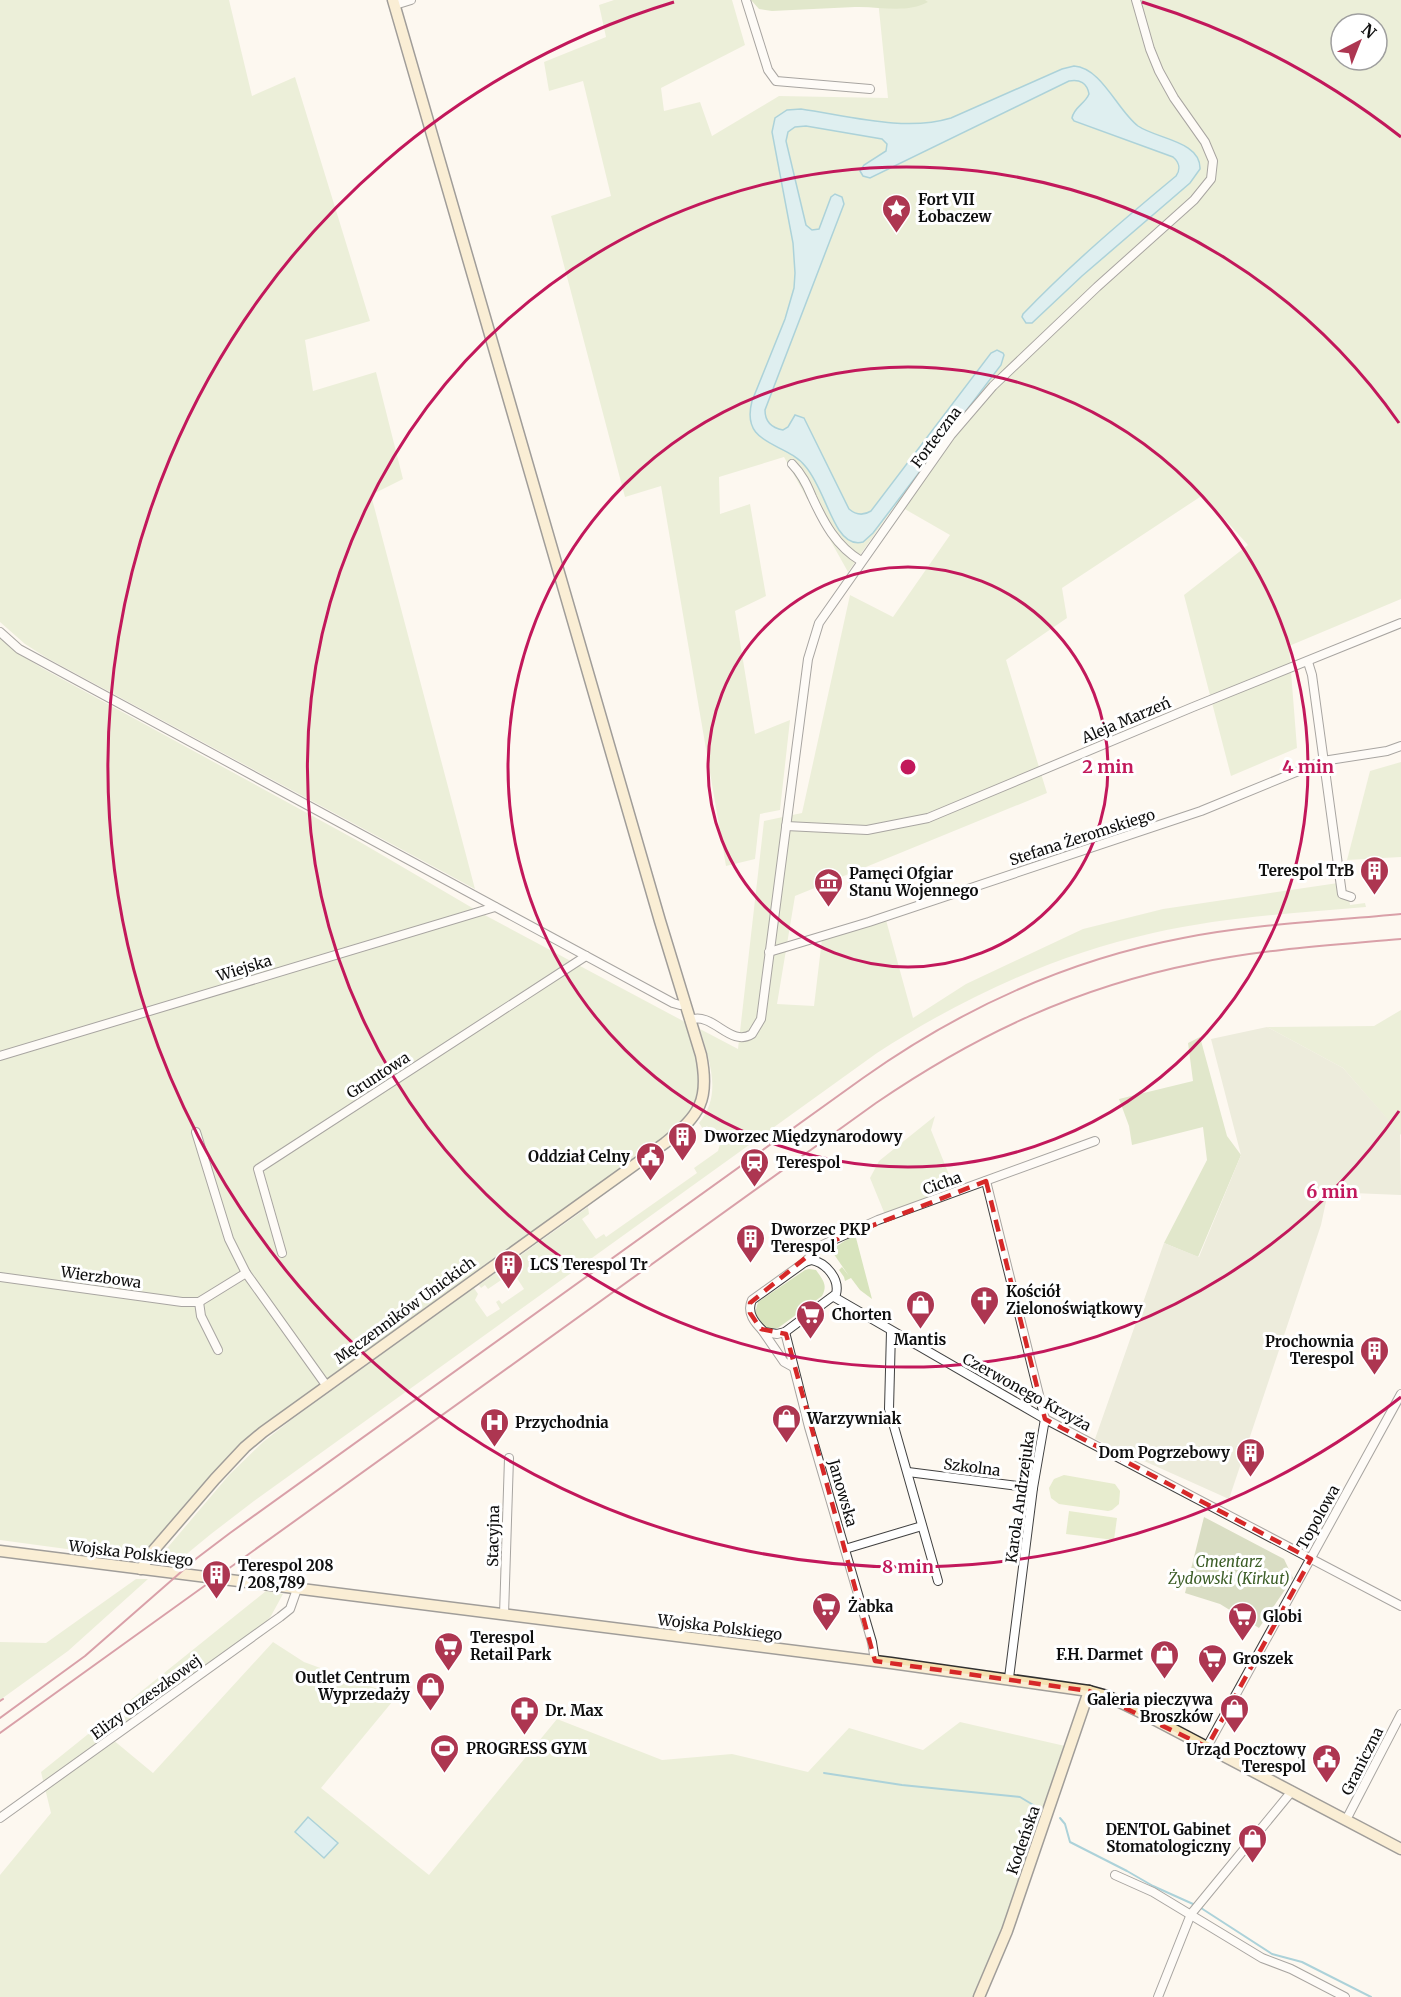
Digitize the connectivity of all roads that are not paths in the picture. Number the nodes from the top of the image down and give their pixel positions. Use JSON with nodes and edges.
{"nodes":[{"id":1,"x":411,"y":0,"type":"edge"},
{"id":2,"x":746,"y":0,"type":"edge"},
{"id":3,"x":1136,"y":0,"type":"edge"},
{"id":4,"x":394,"y":2,"type":"edge"},
{"id":5,"x":870,"y":88,"type":"dead end"},
{"id":6,"x":792,"y":464,"type":"dead end"},
{"id":7,"x":861,"y":561,"type":"junction"},
{"id":8,"x":1401,"y":623,"type":"edge"},
{"id":9,"x":0,"y":632,"type":"edge"},
{"id":10,"x":1308,"y":662,"type":"junction"},
{"id":11,"x":1401,"y":746,"type":"edge"},
{"id":12,"x":1323,"y":761,"type":"junction"},
{"id":13,"x":786,"y":826,"type":"junction"},
{"id":14,"x":1351,"y":897,"type":"dead end"},
{"id":15,"x":495,"y":907,"type":"junction"},
{"id":16,"x":769,"y":952,"type":"junction"},
{"id":17,"x":586,"y":956,"type":"junction"},
{"id":18,"x":686,"y":1004,"type":"junction"},
{"id":19,"x":691,"y":1023,"type":"junction"},
{"id":20,"x":0,"y":1056,"type":"edge"},
{"id":21,"x":196,"y":1132,"type":"dead end"},
{"id":22,"x":1095,"y":1141,"type":"dead end"},
{"id":23,"x":986,"y":1181,"type":"junction"},
{"id":24,"x":282,"y":1253,"type":"dead end"},
{"id":25,"x":805,"y":1262,"type":"junction"},
{"id":26,"x":246,"y":1273,"type":"junction"},
{"id":27,"x":0,"y":1277,"type":"edge"},
{"id":28,"x":834,"y":1297,"type":"junction"},
{"id":29,"x":199,"y":1302,"type":"junction"},
{"id":30,"x":761,"y":1329,"type":"junction"},
{"id":31,"x":891,"y":1331,"type":"junction"},
{"id":32,"x":785,"y":1332,"type":"junction"},
{"id":33,"x":218,"y":1350,"type":"dead end"},
{"id":34,"x":793,"y":1367,"type":"junction"},
{"id":35,"x":326,"y":1385,"type":"junction"},
{"id":36,"x":1401,"y":1394,"type":"edge"},
{"id":37,"x":1045,"y":1419,"type":"junction"},
{"id":38,"x":509,"y":1458,"type":"dead end"},
{"id":39,"x":908,"y":1472,"type":"junction"},
{"id":40,"x":1033,"y":1488,"type":"junction"},
{"id":41,"x":922,"y":1526,"type":"junction"},
{"id":42,"x":845,"y":1549,"type":"junction"},
{"id":43,"x":0,"y":1551,"type":"edge"},
{"id":44,"x":1311,"y":1559,"type":"junction"},
{"id":45,"x":141,"y":1569,"type":"junction"},
{"id":46,"x":938,"y":1581,"type":"dead end"},
{"id":47,"x":297,"y":1589,"type":"junction"},
{"id":48,"x":1401,"y":1606,"type":"edge"},
{"id":49,"x":504,"y":1615,"type":"junction"},
{"id":50,"x":874,"y":1661,"type":"junction"},
{"id":51,"x":1010,"y":1678,"type":"junction"},
{"id":52,"x":1089,"y":1691,"type":"junction"},
{"id":53,"x":1401,"y":1714,"type":"edge"},
{"id":54,"x":1207,"y":1747,"type":"junction"},
{"id":55,"x":1292,"y":1791,"type":"junction"},
{"id":56,"x":0,"y":1818,"type":"edge"},
{"id":57,"x":1346,"y":1820,"type":"junction"},
{"id":58,"x":1401,"y":1849,"type":"edge"},
{"id":59,"x":1115,"y":1875,"type":"dead end"},
{"id":60,"x":1191,"y":1914,"type":"junction"},
{"id":61,"x":1342,"y":1996,"type":"edge"},
{"id":62,"x":979,"y":1997,"type":"edge"},
{"id":63,"x":1158,"y":1997,"type":"edge"}],
"edges":[{"from":1,"to":4,"type":"street"},
{"from":2,"to":5,"type":"street"},
{"from":3,"to":7,"type":"street","name":"Forteczna"},
{"from":4,"to":18,"type":"main road","name":"Męczenników Unickich"},
{"from":6,"to":7,"type":"street"},
{"from":7,"to":13,"type":"street","name":"Forteczna"},
{"from":8,"to":10,"type":"street","name":"Aleja Marzeń"},
{"from":9,"to":15,"type":"street"},
{"from":10,"to":12,"type":"street"},
{"from":10,"to":13,"type":"street","name":"Aleja Marzeń"},
{"from":11,"to":12,"type":"street","name":"Stefana Żeromskiego"},
{"from":12,"to":14,"type":"street"},
{"from":12,"to":16,"type":"street","name":"Stefana Żeromskiego"},
{"from":13,"to":16,"type":"street","name":"Forteczna"},
{"from":15,"to":17,"type":"street"},
{"from":15,"to":20,"type":"street","name":"Wiejska"},
{"from":16,"to":19,"type":"street","name":"Forteczna"},
{"from":17,"to":18,"type":"street"},
{"from":17,"to":24,"type":"street","name":"Gruntowa"},
{"from":18,"to":19,"type":"main road","name":"Męczenników Unickich"},
{"from":19,"to":35,"type":"main road","name":"Męczenników Unickich"},
{"from":21,"to":26,"type":"street"},
{"from":22,"to":23,"type":"street","name":"Cicha"},
{"from":23,"to":25,"type":"street","name":"Cicha"},
{"from":23,"to":37,"type":"street","name":"Karola Andrzejuka"},
{"from":25,"to":28,"type":"street"},
{"from":25,"to":30,"type":"street","name":"Cicha"},
{"from":26,"to":29,"type":"street"},
{"from":26,"to":35,"type":"street"},
{"from":27,"to":29,"type":"street","name":"Wierzbowa"},
{"from":28,"to":31,"type":"street","name":"Czerwonego Krzyża"},
{"from":28,"to":32,"type":"street"},
{"from":29,"to":33,"type":"street"},
{"from":30,"to":32,"type":"street"},
{"from":30,"to":34,"type":"street","name":"Cicha"},
{"from":31,"to":37,"type":"street","name":"Czerwonego Krzyża"},
{"from":31,"to":39,"type":"street"},
{"from":32,"to":34,"type":"street","name":"Janowska"},
{"from":34,"to":42,"type":"street","name":"Janowska"},
{"from":35,"to":45,"type":"main road","name":"Męczenników Unickich"},
{"from":36,"to":44,"type":"street","name":"Topolowa"},
{"from":37,"to":40,"type":"street","name":"Karola Andrzejuka"},
{"from":37,"to":44,"type":"street","name":"Czerwonego Krzyża"},
{"from":38,"to":49,"type":"street","name":"Stacyjna"},
{"from":39,"to":40,"type":"street","name":"Szkolna"},
{"from":39,"to":41,"type":"street"},
{"from":40,"to":51,"type":"street","name":"Karola Andrzejuka"},
{"from":41,"to":42,"type":"street"},
{"from":41,"to":46,"type":"street"},
{"from":42,"to":50,"type":"street","name":"Janowska"},
{"from":43,"to":45,"type":"main road","name":"Wojska Polskiego"},
{"from":44,"to":48,"type":"street","name":"Czerwonego Krzyża"},
{"from":44,"to":54,"type":"street","name":"Topolowa"},
{"from":45,"to":47,"type":"main road","name":"Wojska Polskiego"},
{"from":47,"to":49,"type":"main road","name":"Wojska Polskiego"},
{"from":47,"to":56,"type":"street","name":"Elizy Orzeszkowej"},
{"from":49,"to":50,"type":"main road","name":"Wojska Polskiego"},
{"from":50,"to":51,"type":"main road","name":"Wojska Polskiego"},
{"from":51,"to":52,"type":"main road","name":"Wojska Polskiego"},
{"from":52,"to":54,"type":"main road","name":"Wojska Polskiego"},
{"from":52,"to":62,"type":"main road","name":"Kodeńska"},
{"from":53,"to":57,"type":"street","name":"Graniczna"},
{"from":54,"to":55,"type":"main road","name":"Wojska Polskiego"},
{"from":55,"to":57,"type":"main road","name":"Wojska Polskiego"},
{"from":55,"to":60,"type":"street"},
{"from":57,"to":58,"type":"main road","name":"Wojska Polskiego"},
{"from":59,"to":60,"type":"street"},
{"from":60,"to":61,"type":"street"},
{"from":60,"to":63,"type":"street"}]}
